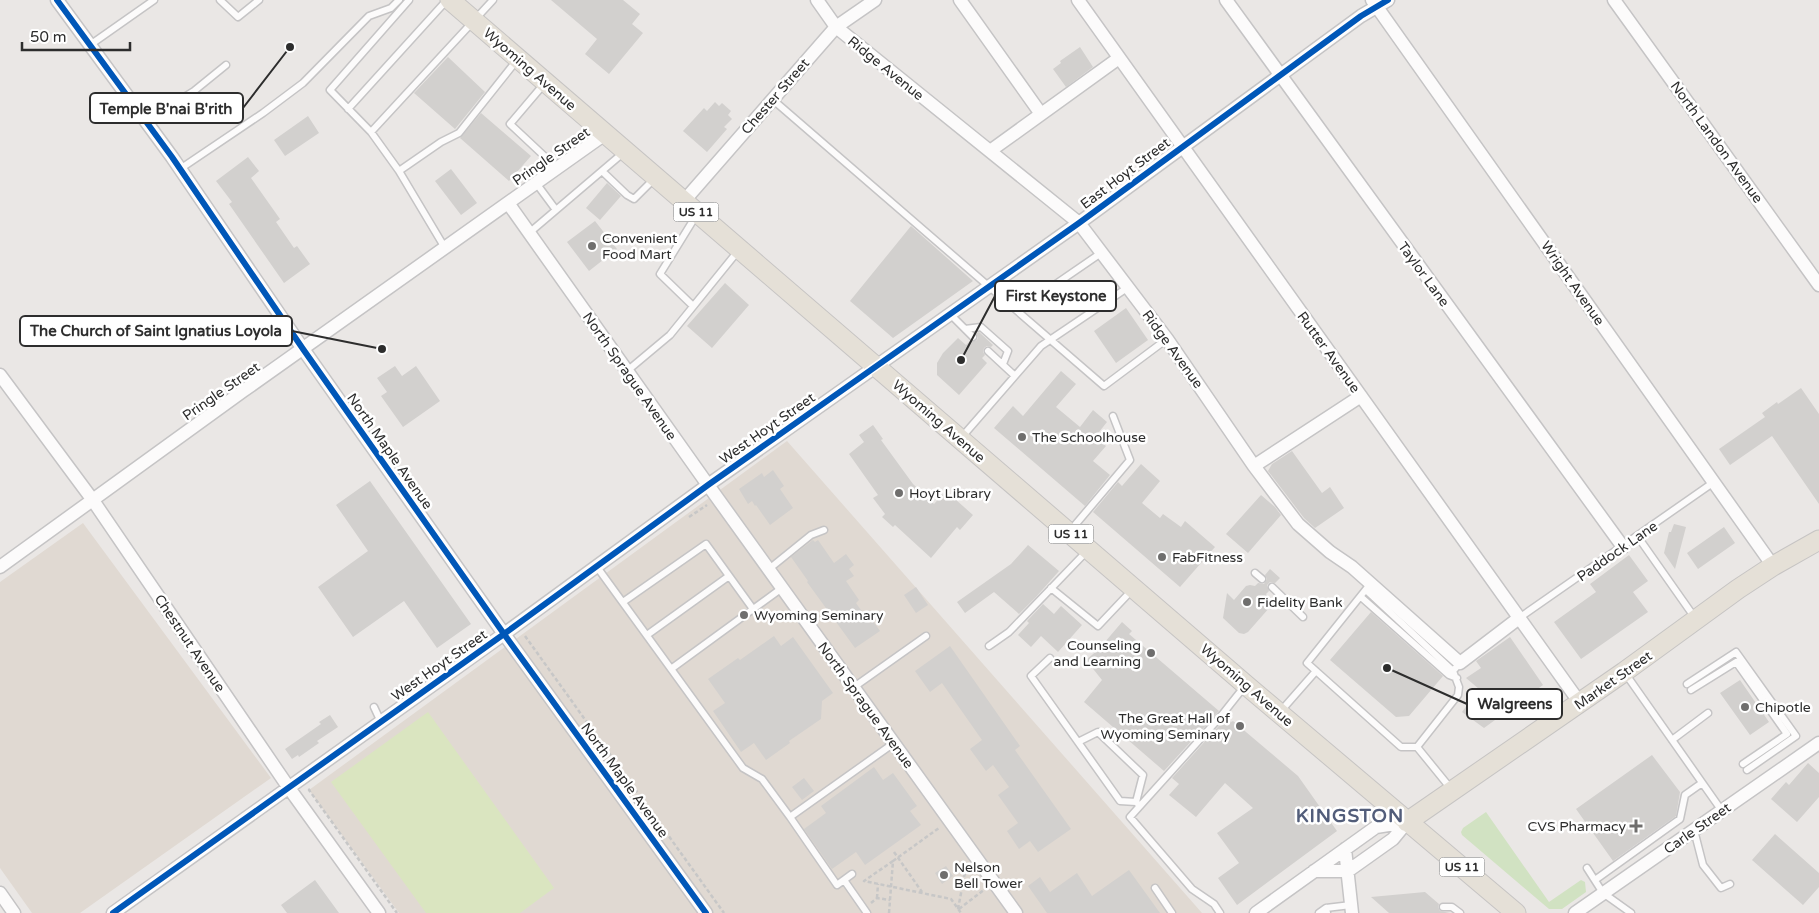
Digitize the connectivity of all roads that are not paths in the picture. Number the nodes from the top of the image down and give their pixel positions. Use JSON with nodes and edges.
{"nodes":[{"id":1,"x":56,"y":0,"type":"edge"},
{"id":2,"x":154,"y":0,"type":"edge"},
{"id":3,"x":220,"y":0,"type":"edge"},
{"id":4,"x":259,"y":0,"type":"edge"},
{"id":5,"x":399,"y":0,"type":"edge"},
{"id":6,"x":408,"y":0,"type":"edge"},
{"id":7,"x":448,"y":0,"type":"edge"},
{"id":8,"x":493,"y":0,"type":"edge"},
{"id":9,"x":817,"y":0,"type":"edge"},
{"id":10,"x":875,"y":0,"type":"edge"},
{"id":11,"x":960,"y":0,"type":"edge"},
{"id":12,"x":1078,"y":0,"type":"edge"},
{"id":13,"x":1226,"y":0,"type":"edge"},
{"id":14,"x":1614,"y":0,"type":"edge"},
{"id":15,"x":1379,"y":2,"type":"edge"},
{"id":16,"x":474,"y":21,"type":"junction"},
{"id":17,"x":836,"y":27,"type":"junction"},
{"id":18,"x":90,"y":45,"type":"junction"},
{"id":19,"x":1119,"y":58,"type":"junction"},
{"id":20,"x":518,"y":59,"type":"junction"},
{"id":21,"x":226,"y":65,"type":"dead end"},
{"id":22,"x":1280,"y":76,"type":"junction"},
{"id":23,"x":546,"y":82,"type":"junction"},
{"id":24,"x":772,"y":99,"type":"junction"},
{"id":25,"x":348,"y":109,"type":"junction"},
{"id":26,"x":1040,"y":114,"type":"junction"},
{"id":27,"x":145,"y":121,"type":"junction"},
{"id":28,"x":371,"y":132,"type":"junction"},
{"id":29,"x":605,"y":134,"type":"junction"},
{"id":30,"x":1182,"y":146,"type":"junction"},
{"id":31,"x":625,"y":151,"type":"junction"},
{"id":32,"x":990,"y":151,"type":"junction"},
{"id":33,"x":557,"y":168,"type":"junction"},
{"id":34,"x":180,"y":169,"type":"junction"},
{"id":35,"x":399,"y":171,"type":"junction"},
{"id":36,"x":602,"y":171,"type":"junction"},
{"id":37,"x":656,"y":177,"type":"junction"},
{"id":38,"x":536,"y":183,"type":"junction"},
{"id":39,"x":508,"y":203,"type":"junction"},
{"id":40,"x":691,"y":207,"type":"junction"},
{"id":41,"x":556,"y":210,"type":"junction"},
{"id":42,"x":1079,"y":223,"type":"junction"},
{"id":43,"x":529,"y":233,"type":"junction"},
{"id":44,"x":445,"y":248,"type":"junction"},
{"id":45,"x":739,"y":249,"type":"junction"},
{"id":46,"x":1101,"y":253,"type":"junction"},
{"id":47,"x":1819,"y":285,"type":"edge"},
{"id":48,"x":990,"y":286,"type":"junction"},
{"id":49,"x":1128,"y":288,"type":"junction"},
{"id":50,"x":693,"y":306,"type":"junction"},
{"id":51,"x":1018,"y":310,"type":"junction"},
{"id":52,"x":950,"y":314,"type":"junction"},
{"id":53,"x":965,"y":329,"type":"junction"},
{"id":54,"x":973,"y":337,"type":"dead end"},
{"id":55,"x":1167,"y":339,"type":"junction"},
{"id":56,"x":1052,"y":340,"type":"junction"},
{"id":57,"x":302,"y":349,"type":"junction"},
{"id":58,"x":988,"y":351,"type":"dead end"},
{"id":59,"x":1003,"y":364,"type":"junction"},
{"id":60,"x":876,"y":367,"type":"junction"},
{"id":61,"x":627,"y":371,"type":"junction"},
{"id":62,"x":0,"y":375,"type":"edge"},
{"id":63,"x":1015,"y":376,"type":"junction"},
{"id":64,"x":1360,"y":396,"type":"junction"},
{"id":65,"x":1113,"y":416,"type":"dead end"},
{"id":66,"x":960,"y":439,"type":"junction"},
{"id":67,"x":1254,"y":466,"type":"junction"},
{"id":68,"x":1714,"y":482,"type":"junction"},
{"id":69,"x":708,"y":485,"type":"junction"},
{"id":70,"x":92,"y":499,"type":"junction"},
{"id":71,"x":824,"y":530,"type":"dead end"},
{"id":72,"x":1069,"y":532,"type":"junction"},
{"id":73,"x":1638,"y":537,"type":"junction"},
{"id":74,"x":1819,"y":540,"type":"edge"},
{"id":75,"x":1623,"y":547,"type":"junction"},
{"id":76,"x":1088,"y":549,"type":"junction"},
{"id":77,"x":0,"y":566,"type":"edge"},
{"id":78,"x":1774,"y":566,"type":"junction"},
{"id":79,"x":596,"y":567,"type":"junction"},
{"id":80,"x":769,"y":569,"type":"junction"},
{"id":81,"x":1255,"y":573,"type":"dead end"},
{"id":82,"x":729,"y":576,"type":"junction"},
{"id":83,"x":1262,"y":579,"type":"dead end"},
{"id":84,"x":1272,"y":587,"type":"dead end"},
{"id":85,"x":1369,"y":587,"type":"junction"},
{"id":86,"x":782,"y":588,"type":"junction"},
{"id":87,"x":1051,"y":588,"type":"junction"},
{"id":88,"x":1133,"y":588,"type":"junction"},
{"id":89,"x":1361,"y":597,"type":"junction"},
{"id":90,"x":623,"y":602,"type":"junction"},
{"id":91,"x":753,"y":609,"type":"junction"},
{"id":92,"x":1303,"y":617,"type":"dead end"},
{"id":93,"x":1520,"y":618,"type":"junction"},
{"id":94,"x":1696,"y":620,"type":"junction"},
{"id":95,"x":504,"y":634,"type":"junction"},
{"id":96,"x":648,"y":636,"type":"junction"},
{"id":97,"x":926,"y":636,"type":"dead end"},
{"id":98,"x":989,"y":646,"type":"dead end"},
{"id":99,"x":1050,"y":658,"type":"dead end"},
{"id":100,"x":1457,"y":667,"type":"junction"},
{"id":101,"x":671,"y":669,"type":"junction"},
{"id":102,"x":1316,"y":671,"type":"junction"},
{"id":103,"x":1624,"y":672,"type":"junction"},
{"id":104,"x":1458,"y":679,"type":"junction"},
{"id":105,"x":1687,"y":684,"type":"dead end"},
{"id":106,"x":1246,"y":685,"type":"junction"},
{"id":107,"x":854,"y":687,"type":"junction"},
{"id":108,"x":1691,"y":690,"type":"dead end"},
{"id":109,"x":1580,"y":704,"type":"junction"},
{"id":110,"x":374,"y":707,"type":"dead end"},
{"id":111,"x":1280,"y":713,"type":"junction"},
{"id":112,"x":1708,"y":713,"type":"dead end"},
{"id":113,"x":381,"y":722,"type":"junction"},
{"id":114,"x":1672,"y":740,"type":"junction"},
{"id":115,"x":1078,"y":742,"type":"junction"},
{"id":116,"x":894,"y":743,"type":"junction"},
{"id":117,"x":1819,"y":743,"type":"edge"},
{"id":118,"x":1417,"y":747,"type":"junction"},
{"id":119,"x":1702,"y":783,"type":"junction"},
{"id":120,"x":289,"y":788,"type":"junction"},
{"id":121,"x":1452,"y":791,"type":"junction"},
{"id":122,"x":1138,"y":804,"type":"junction"},
{"id":123,"x":1722,"y":811,"type":"junction"},
{"id":124,"x":790,"y":817,"type":"junction"},
{"id":125,"x":1407,"y":822,"type":"junction"},
{"id":126,"x":1694,"y":830,"type":"junction"},
{"id":127,"x":1346,"y":849,"type":"junction"},
{"id":128,"x":1586,"y":868,"type":"dead end"},
{"id":129,"x":1314,"y":871,"type":"junction"},
{"id":130,"x":1348,"y":871,"type":"junction"},
{"id":131,"x":852,"y":874,"type":"dead end"},
{"id":132,"x":844,"y":880,"type":"junction"},
{"id":133,"x":1595,"y":880,"type":"junction"},
{"id":134,"x":1730,"y":884,"type":"dead end"},
{"id":135,"x":1155,"y":888,"type":"dead end"},
{"id":136,"x":0,"y":893,"type":"edge"},
{"id":137,"x":1604,"y":893,"type":"junction"},
{"id":138,"x":1443,"y":907,"type":"dead end"},
{"id":139,"x":1351,"y":909,"type":"edge"},
{"id":140,"x":1326,"y":910,"type":"edge"},
{"id":141,"x":865,"y":911,"type":"edge"},
{"id":142,"x":14,"y":913,"type":"edge"},
{"id":143,"x":113,"y":913,"type":"edge"},
{"id":144,"x":379,"y":913,"type":"edge"},
{"id":145,"x":706,"y":913,"type":"edge"},
{"id":146,"x":1016,"y":913,"type":"edge"},
{"id":147,"x":1172,"y":913,"type":"edge"},
{"id":148,"x":1220,"y":913,"type":"edge"},
{"id":149,"x":1256,"y":913,"type":"edge"},
{"id":150,"x":1319,"y":913,"type":"edge"},
{"id":151,"x":1460,"y":913,"type":"edge"},
{"id":152,"x":1516,"y":913,"type":"edge"},
{"id":153,"x":1575,"y":913,"type":"edge"},
{"id":154,"x":1630,"y":913,"type":"edge"}],
"edges":[{"from":1,"to":18,"type":"street","name":"North Maple Avenue"},
{"from":2,"to":18,"type":"lane"},
{"from":3,"to":4,"type":"lane"},
{"from":5,"to":34,"type":"lane"},
{"from":6,"to":25,"type":"lane"},
{"from":7,"to":16,"type":"main road","name":"Wyoming Avenue","number":"US 11"},
{"from":7,"to":25,"type":"lane"},
{"from":8,"to":16,"type":"lane"},
{"from":9,"to":17,"type":"street","name":"Ridge Avenue"},
{"from":10,"to":17,"type":"street","name":"Chester Street"},
{"from":11,"to":26,"type":"street"},
{"from":12,"to":19,"type":"street","name":"Rutter Avenue"},
{"from":13,"to":22,"type":"street","name":"Taylor Lane"},
{"from":14,"to":47,"type":"street","name":"North Landon Avenue"},
{"from":15,"to":22,"type":"street","name":"East Hoyt Street"},
{"from":15,"to":68,"type":"street","name":"Wright Avenue"},
{"from":16,"to":20,"type":"main road","name":"Wyoming Avenue","number":"US 11"},
{"from":16,"to":28,"type":"lane"},
{"from":17,"to":24,"type":"street","name":"Chester Street"},
{"from":17,"to":32,"type":"street","name":"Ridge Avenue"},
{"from":18,"to":27,"type":"street","name":"North Maple Avenue"},
{"from":19,"to":26,"type":"street"},
{"from":19,"to":30,"type":"street","name":"Rutter Avenue"},
{"from":20,"to":23,"type":"main road","name":"Wyoming Avenue","number":"US 11"},
{"from":20,"to":35,"type":"lane"},
{"from":21,"to":27,"type":"lane"},
{"from":22,"to":30,"type":"street","name":"East Hoyt Street"},
{"from":22,"to":75,"type":"street","name":"Taylor Lane"},
{"from":23,"to":29,"type":"main road","name":"Wyoming Avenue","number":"US 11"},
{"from":23,"to":33,"type":"lane"},
{"from":24,"to":40,"type":"street","name":"Chester Street"},
{"from":24,"to":48,"type":"lane"},
{"from":25,"to":28,"type":"lane"},
{"from":26,"to":32,"type":"street"},
{"from":27,"to":34,"type":"street","name":"North Maple Avenue"},
{"from":28,"to":35,"type":"lane"},
{"from":29,"to":31,"type":"main road","name":"Wyoming Avenue","number":"US 11"},
{"from":29,"to":33,"type":"street","name":"Pringle Street"},
{"from":30,"to":42,"type":"street","name":"East Hoyt Street"},
{"from":30,"to":64,"type":"street","name":"Rutter Avenue"},
{"from":31,"to":36,"type":"lane"},
{"from":31,"to":37,"type":"main road","name":"Wyoming Avenue","number":"US 11"},
{"from":32,"to":42,"type":"street","name":"Ridge Avenue"},
{"from":33,"to":38,"type":"street","name":"Pringle Street"},
{"from":34,"to":57,"type":"street","name":"North Maple Avenue"},
{"from":35,"to":44,"type":"lane"},
{"from":36,"to":37,"type":"lane"},
{"from":36,"to":41,"type":"lane"},
{"from":37,"to":40,"type":"main road","name":"Wyoming Avenue","number":"US 11"},
{"from":38,"to":39,"type":"street","name":"Pringle Street"},
{"from":38,"to":41,"type":"lane"},
{"from":39,"to":43,"type":"street","name":"North Sprague Avenue"},
{"from":39,"to":44,"type":"street","name":"Pringle Street"},
{"from":40,"to":45,"type":"main road","name":"Wyoming Avenue","number":"US 11"},
{"from":40,"to":50,"type":"lane"},
{"from":41,"to":43,"type":"lane"},
{"from":42,"to":46,"type":"street","name":"Ridge Avenue"},
{"from":42,"to":48,"type":"street","name":"East Hoyt Street"},
{"from":43,"to":61,"type":"street","name":"North Sprague Avenue"},
{"from":44,"to":57,"type":"street","name":"Pringle Street"},
{"from":45,"to":50,"type":"lane"},
{"from":45,"to":60,"type":"main road","name":"Wyoming Avenue","number":"US 11"},
{"from":46,"to":49,"type":"street","name":"Ridge Avenue"},
{"from":46,"to":51,"type":"lane"},
{"from":48,"to":51,"type":"lane"},
{"from":48,"to":52,"type":"street","name":"East Hoyt Street"},
{"from":49,"to":55,"type":"street","name":"Ridge Avenue"},
{"from":49,"to":56,"type":"lane"},
{"from":50,"to":61,"type":"lane"},
{"from":51,"to":56,"type":"lane"},
{"from":52,"to":53,"type":"lane"},
{"from":52,"to":60,"type":"street","name":"East Hoyt Street"},
{"from":53,"to":54,"type":"lane"},
{"from":53,"to":59,"type":"lane"},
{"from":55,"to":56,"type":"lane"},
{"from":55,"to":67,"type":"street","name":"Ridge Avenue"},
{"from":56,"to":63,"type":"lane"},
{"from":57,"to":70,"type":"street","name":"Pringle Street"},
{"from":57,"to":95,"type":"street","name":"North Maple Avenue"},
{"from":58,"to":59,"type":"lane"},
{"from":59,"to":63,"type":"lane"},
{"from":60,"to":66,"type":"main road","name":"Wyoming Avenue","number":"US 11"},
{"from":60,"to":69,"type":"street","name":"West Hoyt Street"},
{"from":61,"to":69,"type":"street","name":"North Sprague Avenue"},
{"from":62,"to":70,"type":"street","name":"Chestnut Avenue"},
{"from":63,"to":66,"type":"lane"},
{"from":64,"to":67,"type":"street"},
{"from":64,"to":93,"type":"street","name":"Rutter Avenue"},
{"from":65,"to":72,"type":"lane"},
{"from":66,"to":72,"type":"main road","name":"Wyoming Avenue","number":"US 11"},
{"from":67,"to":85,"type":"street","name":"Ridge Avenue"},
{"from":68,"to":73,"type":"lane","name":"Paddock Lane"},
{"from":68,"to":78,"type":"street","name":"Wright Avenue"},
{"from":69,"to":79,"type":"street","name":"West Hoyt Street"},
{"from":69,"to":80,"type":"street","name":"North Sprague Avenue"},
{"from":70,"to":77,"type":"street","name":"Pringle Street"},
{"from":70,"to":120,"type":"street","name":"Chestnut Avenue"},
{"from":71,"to":80,"type":"lane"},
{"from":72,"to":76,"type":"main road","name":"Wyoming Avenue","number":"US 11"},
{"from":73,"to":75,"type":"lane","name":"Paddock Lane"},
{"from":73,"to":94,"type":"lane"},
{"from":74,"to":78,"type":"main road","name":"Market Street"},
{"from":75,"to":93,"type":"lane","name":"Paddock Lane"},
{"from":76,"to":87,"type":"lane"},
{"from":76,"to":88,"type":"main road","name":"Wyoming Avenue","number":"US 11"},
{"from":78,"to":94,"type":"main road","name":"Market Street"},
{"from":79,"to":90,"type":"lane"},
{"from":79,"to":95,"type":"street","name":"West Hoyt Street"},
{"from":80,"to":86,"type":"street","name":"North Sprague Avenue"},
{"from":81,"to":83,"type":"lane"},
{"from":82,"to":90,"type":"lane"},
{"from":82,"to":91,"type":"lane"},
{"from":82,"to":96,"type":"lane"},
{"from":84,"to":92,"type":"lane"},
{"from":85,"to":89,"type":"lane"},
{"from":85,"to":100,"type":"street","name":"Ridge Avenue"},
{"from":86,"to":91,"type":"lane"},
{"from":86,"to":107,"type":"street","name":"North Sprague Avenue"},
{"from":87,"to":88,"type":"lane"},
{"from":87,"to":98,"type":"lane"},
{"from":88,"to":106,"type":"main road","name":"Wyoming Avenue","number":"US 11"},
{"from":89,"to":102,"type":"lane"},
{"from":89,"to":104,"type":"lane"},
{"from":90,"to":96,"type":"lane"},
{"from":91,"to":101,"type":"lane"},
{"from":93,"to":100,"type":"street"},
{"from":93,"to":109,"type":"street","name":"Rutter Avenue"},
{"from":94,"to":103,"type":"main road","name":"Market Street"},
{"from":95,"to":113,"type":"street","name":"West Hoyt Street"},
{"from":95,"to":145,"type":"street","name":"North Maple Avenue"},
{"from":96,"to":101,"type":"lane"},
{"from":97,"to":107,"type":"lane"},
{"from":99,"to":115,"type":"lane"},
{"from":100,"to":104,"type":"lane"},
{"from":101,"to":124,"type":"lane"},
{"from":102,"to":111,"type":"lane"},
{"from":102,"to":118,"type":"lane"},
{"from":103,"to":109,"type":"main road","name":"Market Street"},
{"from":103,"to":114,"type":"lane"},
{"from":104,"to":118,"type":"lane"},
{"from":105,"to":108,"type":"lane"},
{"from":106,"to":111,"type":"main road","name":"Wyoming Avenue","number":"US 11"},
{"from":106,"to":122,"type":"lane"},
{"from":107,"to":116,"type":"street","name":"North Sprague Avenue"},
{"from":109,"to":121,"type":"main road","name":"Market Street"},
{"from":110,"to":113,"type":"lane"},
{"from":111,"to":125,"type":"main road","name":"Wyoming Avenue","number":"US 11"},
{"from":112,"to":114,"type":"lane"},
{"from":113,"to":120,"type":"street","name":"West Hoyt Street"},
{"from":114,"to":119,"type":"lane"},
{"from":115,"to":122,"type":"lane"},
{"from":115,"to":122,"type":"lane"},
{"from":116,"to":124,"type":"lane"},
{"from":116,"to":146,"type":"street","name":"North Sprague Avenue"},
{"from":117,"to":123,"type":"street","name":"Carle Street"},
{"from":118,"to":121,"type":"lane"},
{"from":119,"to":123,"type":"lane"},
{"from":119,"to":133,"type":"lane"},
{"from":120,"to":143,"type":"street","name":"West Hoyt Street"},
{"from":120,"to":144,"type":"street","name":"Chestnut Avenue"},
{"from":121,"to":125,"type":"main road","name":"Market Street"},
{"from":122,"to":148,"type":"lane"},
{"from":123,"to":126,"type":"street","name":"Carle Street"},
{"from":124,"to":132,"type":"lane"},
{"from":125,"to":127,"type":"street","name":"Market Street"},
{"from":125,"to":130,"type":"street","name":"Market Street"},
{"from":125,"to":152,"type":"main road","number":"US 11"},
{"from":126,"to":134,"type":"lane"},
{"from":126,"to":137,"type":"street","name":"Carle Street"},
{"from":127,"to":129,"type":"street","name":"Market Street"},
{"from":127,"to":130,"type":"street"},
{"from":128,"to":133,"type":"lane"},
{"from":129,"to":130,"type":"street"},
{"from":129,"to":149,"type":"street","name":"Market Street"},
{"from":130,"to":139,"type":"street"},
{"from":131,"to":132,"type":"lane"},
{"from":132,"to":141,"type":"lane"},
{"from":133,"to":137,"type":"lane"},
{"from":135,"to":147,"type":"lane"},
{"from":136,"to":142,"type":"street"},
{"from":137,"to":153,"type":"street","name":"Carle Street"},
{"from":137,"to":154,"type":"lane"},
{"from":138,"to":151,"type":"lane"},
{"from":139,"to":140,"type":"lane"},
{"from":140,"to":150,"type":"lane"}]}
